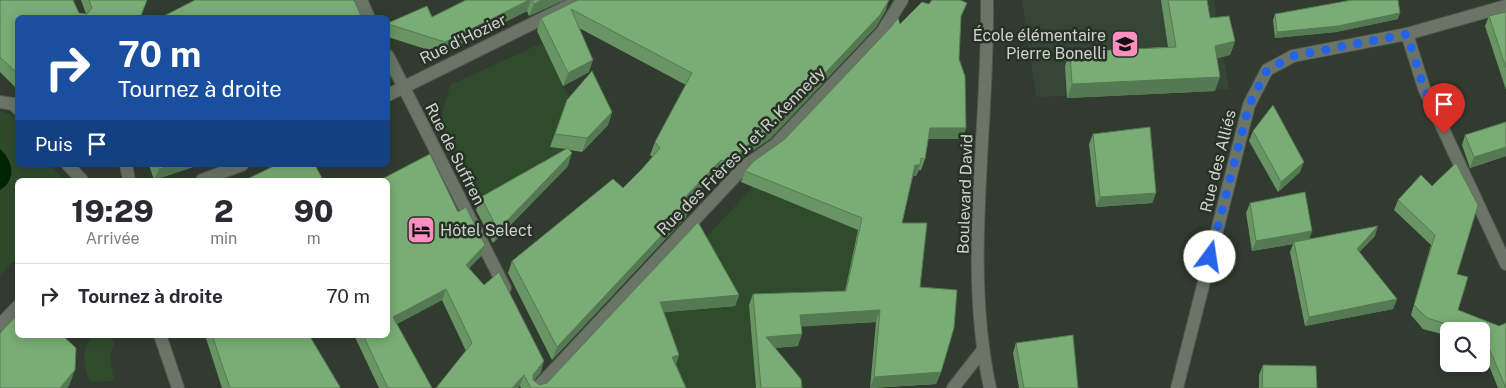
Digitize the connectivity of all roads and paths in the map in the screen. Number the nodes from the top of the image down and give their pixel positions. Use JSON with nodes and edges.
{"nodes":[{"id":1,"x":361,"y":0,"type":"edge"},
{"id":2,"x":580,"y":0,"type":"edge"},
{"id":3,"x":902,"y":0,"type":"edge"},
{"id":4,"x":987,"y":0,"type":"edge"},
{"id":5,"x":1506,"y":6,"type":"edge"},
{"id":6,"x":368,"y":15,"type":"edge"},
{"id":7,"x":1407,"y":34,"type":"junction"},
{"id":8,"x":390,"y":60,"type":"edge"},
{"id":9,"x":402,"y":87,"type":"junction"},
{"id":10,"x":390,"y":94,"type":"edge"},
{"id":11,"x":0,"y":102,"type":"edge"},
{"id":12,"x":15,"y":106,"type":"edge"},
{"id":13,"x":70,"y":167,"type":"edge"},
{"id":14,"x":237,"y":167,"type":"edge"},
{"id":15,"x":80,"y":178,"type":"edge"},
{"id":16,"x":207,"y":178,"type":"edge"},
{"id":17,"x":1506,"y":264,"type":"edge"},
{"id":18,"x":511,"y":301,"type":"edge"},
{"id":19,"x":15,"y":309,"type":"edge"},
{"id":20,"x":0,"y":325,"type":"edge"},
{"id":21,"x":161,"y":338,"type":"edge"},
{"id":22,"x":982,"y":351,"type":"junction"},
{"id":23,"x":542,"y":360,"type":"edge"},
{"id":24,"x":550,"y":373,"type":"junction"},
{"id":25,"x":178,"y":388,"type":"edge"},
{"id":26,"x":537,"y":388,"type":"edge"},
{"id":27,"x":953,"y":388,"type":"edge"},
{"id":28,"x":990,"y":388,"type":"edge"},
{"id":29,"x":1177,"y":388,"type":"edge"}],
"edges":[{"from":1,"to":6,"type":"street"},
{"from":2,"to":9,"type":"street","name":"Rue d'Hozier"},
{"from":3,"to":24,"type":"street","name":"Rue des Frères J. et R. Kennedy"},
{"from":4,"to":22,"type":"street","name":"Boulevard David"},
{"from":5,"to":7,"type":"street","name":"Rue des Alliés"},
{"from":7,"to":17,"type":"street"},
{"from":7,"to":29,"type":"street","name":"Rue des Alliés"},
{"from":8,"to":9,"type":"street","name":"Rue de Suffren"},
{"from":9,"to":10,"type":"street","name":"Rue d'Hozier"},
{"from":9,"to":18,"type":"street","name":"Rue de Suffren"},
{"from":11,"to":12,"type":"street"},
{"from":13,"to":15,"type":"street"},
{"from":14,"to":16,"type":"street"},
{"from":19,"to":20,"type":"street"},
{"from":21,"to":25,"type":"street"},
{"from":22,"to":27,"type":"street"},
{"from":22,"to":28,"type":"street","name":"Boulevard David"},
{"from":23,"to":24,"type":"street"},
{"from":24,"to":26,"type":"street","name":"Rue des Frères J. et R. Kennedy"}]}
